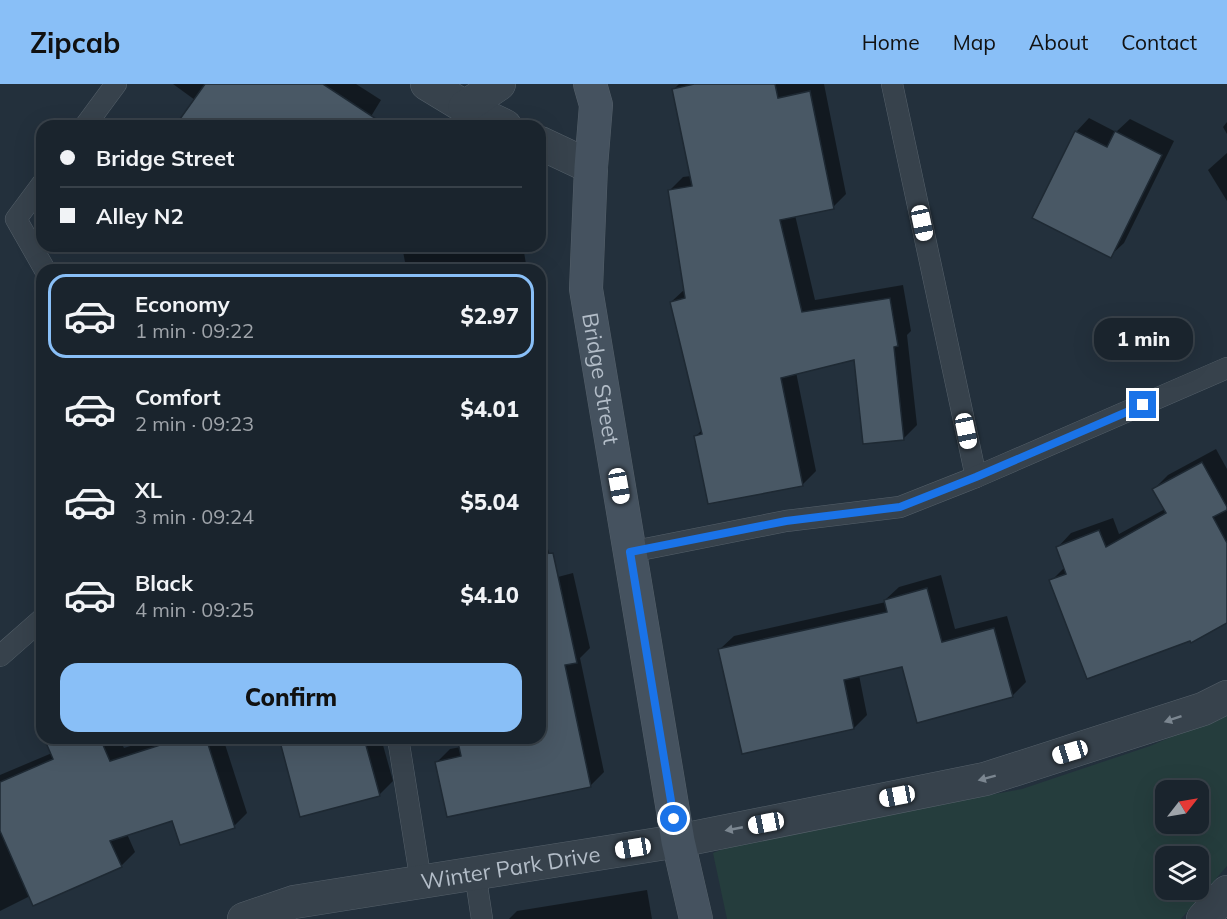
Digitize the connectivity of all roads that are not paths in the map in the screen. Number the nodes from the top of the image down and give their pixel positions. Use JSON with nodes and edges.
{"nodes":[{"id":1,"x":116,"y":84,"type":"edge"},
{"id":2,"x":427,"y":84,"type":"edge"},
{"id":3,"x":499,"y":84,"type":"edge"},
{"id":4,"x":590,"y":84,"type":"edge"},
{"id":5,"x":892,"y":84,"type":"edge"},
{"id":6,"x":465,"y":107,"type":"junction"},
{"id":7,"x":89,"y":120,"type":"edge"},
{"id":8,"x":492,"y":120,"type":"edge"},
{"id":9,"x":546,"y":146,"type":"edge"},
{"id":10,"x":591,"y":167,"type":"junction"},
{"id":11,"x":36,"y":192,"type":"edge"},
{"id":12,"x":42,"y":264,"type":"edge"},
{"id":13,"x":1227,"y":368,"type":"edge"},
{"id":14,"x":976,"y":477,"type":"junction"},
{"id":15,"x":630,"y":552,"type":"junction"},
{"id":16,"x":36,"y":623,"type":"edge"},
{"id":17,"x":0,"y":656,"type":"edge"},
{"id":18,"x":1227,"y":697,"type":"edge"},
{"id":19,"x":399,"y":744,"type":"edge"},
{"id":20,"x":678,"y":841,"type":"junction"},
{"id":21,"x":475,"y":873,"type":"junction"},
{"id":22,"x":421,"y":882,"type":"junction"},
{"id":23,"x":1227,"y":892,"type":"edge"},
{"id":24,"x":244,"y":919,"type":"edge"},
{"id":25,"x":482,"y":919,"type":"edge"},
{"id":26,"x":696,"y":919,"type":"edge"},
{"id":27,"x":1203,"y":919,"type":"edge"}],
"edges":[{"from":1,"to":7,"type":"lane"},
{"from":2,"to":6,"type":"street"},
{"from":3,"to":6,"type":"street"},
{"from":4,"to":10,"type":"street","name":"Bridge Street"},
{"from":5,"to":14,"type":"lane"},
{"from":6,"to":8,"type":"street"},
{"from":9,"to":10,"type":"street"},
{"from":10,"to":15,"type":"street","name":"Bridge Street"},
{"from":11,"to":12,"type":"lane"},
{"from":13,"to":14,"type":"lane"},
{"from":14,"to":15,"type":"lane"},
{"from":15,"to":20,"type":"street","name":"Bridge Street"},
{"from":16,"to":17,"type":"lane"},
{"from":18,"to":20,"type":"street","name":"Winter Park Drive","one_way":true},
{"from":19,"to":22,"type":"lane"},
{"from":20,"to":21,"type":"street","name":"Winter Park Drive"},
{"from":20,"to":26,"type":"street","name":"Bridge Street"},
{"from":21,"to":22,"type":"street","name":"Winter Park Drive"},
{"from":21,"to":25,"type":"lane"},
{"from":22,"to":24,"type":"street","name":"Winter Park Drive"},
{"from":23,"to":27,"type":"street"}]}
